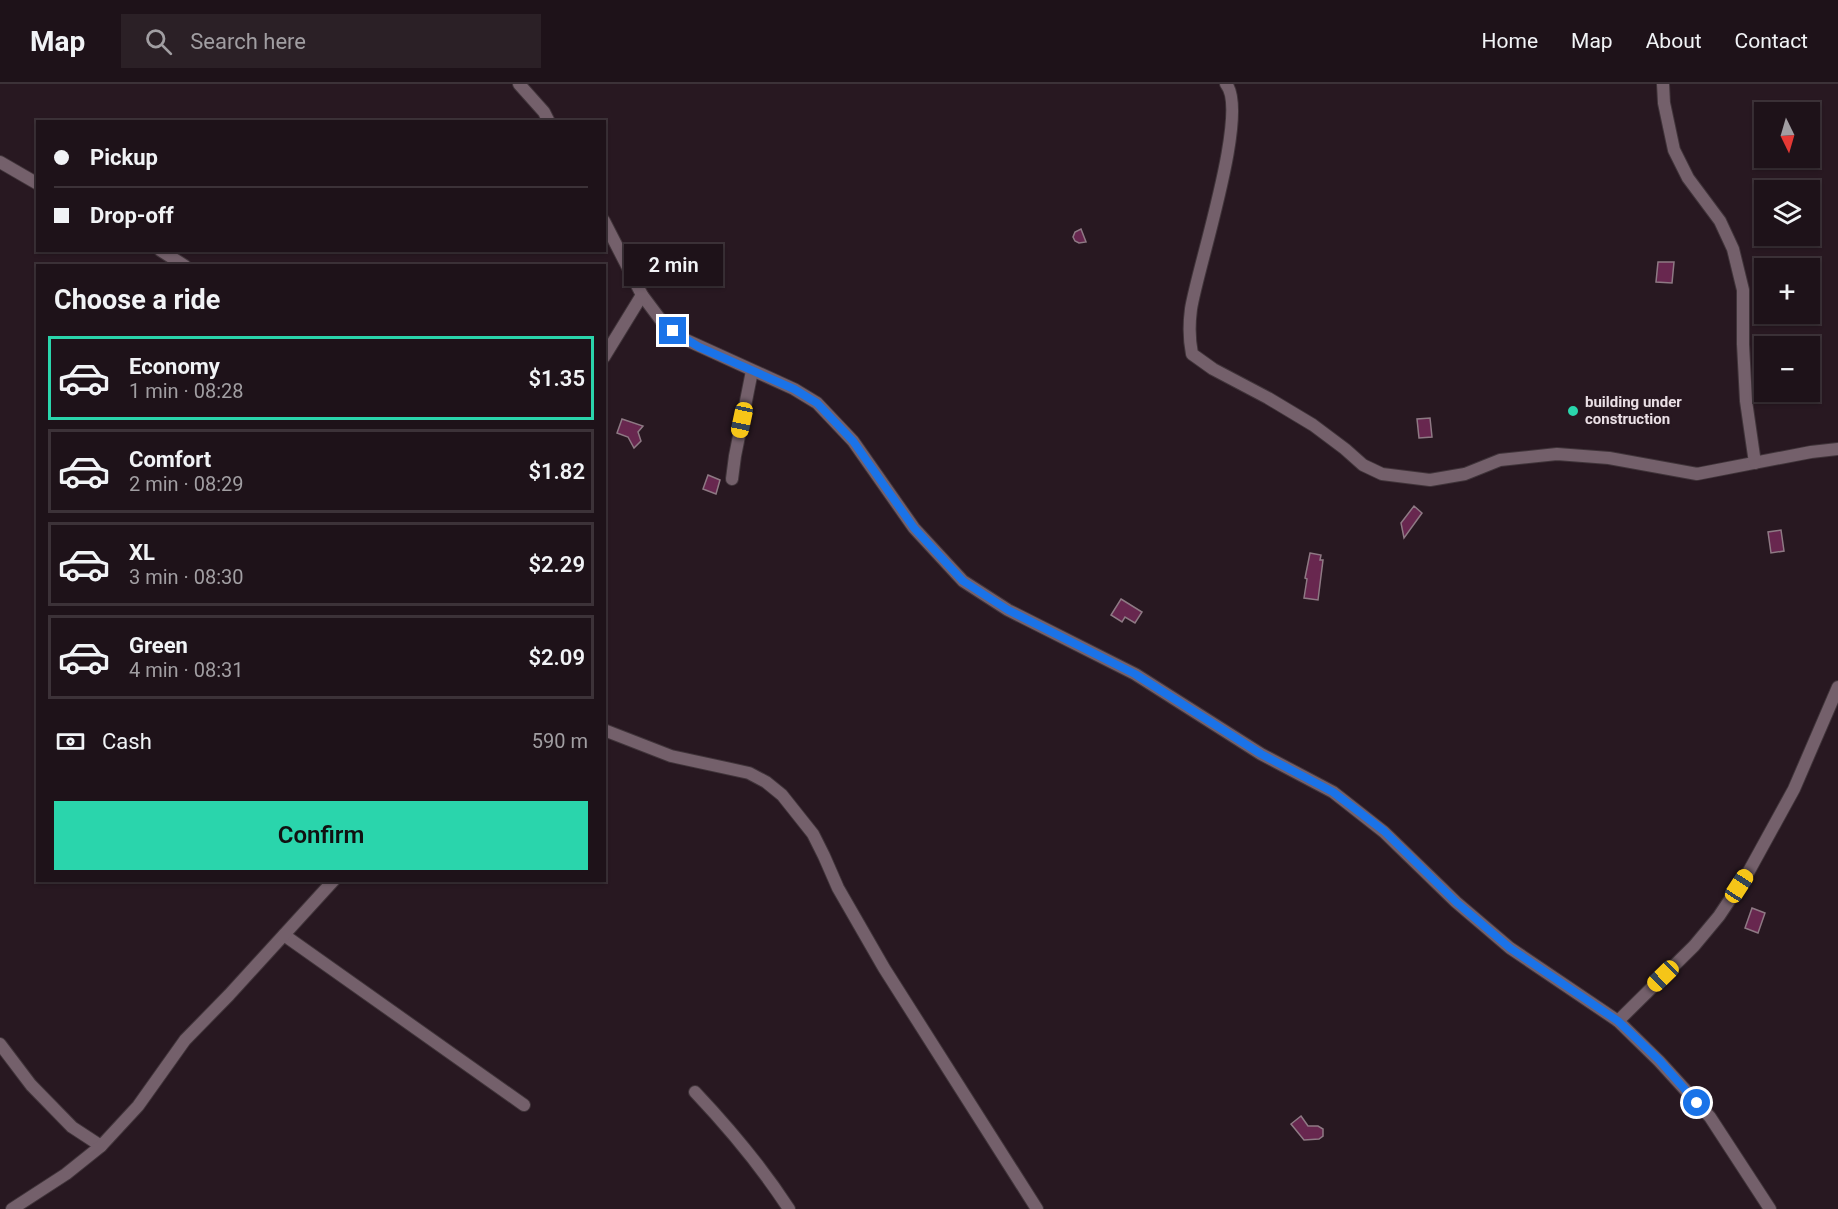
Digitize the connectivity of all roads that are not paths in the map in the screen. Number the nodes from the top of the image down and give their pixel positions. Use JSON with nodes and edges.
{"nodes":[{"id":1,"x":519,"y":84,"type":"edge"},
{"id":2,"x":1226,"y":84,"type":"edge"},
{"id":3,"x":1663,"y":84,"type":"edge"},
{"id":4,"x":548,"y":120,"type":"edge"},
{"id":5,"x":0,"y":162,"type":"edge"},
{"id":6,"x":36,"y":183,"type":"edge"},
{"id":7,"x":606,"y":224,"type":"edge"},
{"id":8,"x":163,"y":252,"type":"edge"},
{"id":9,"x":182,"y":264,"type":"edge"},
{"id":10,"x":642,"y":295,"type":"junction"},
{"id":11,"x":606,"y":354,"type":"edge"},
{"id":12,"x":752,"y":371,"type":"junction"},
{"id":13,"x":1838,"y":449,"type":"edge"},
{"id":14,"x":1755,"y":463,"type":"junction"},
{"id":15,"x":732,"y":479,"type":"dead end"},
{"id":16,"x":1838,"y":687,"type":"edge"},
{"id":17,"x":606,"y":731,"type":"edge"},
{"id":18,"x":332,"y":882,"type":"edge"},
{"id":19,"x":284,"y":934,"type":"junction"},
{"id":20,"x":1618,"y":1021,"type":"junction"},
{"id":21,"x":0,"y":1044,"type":"edge"},
{"id":22,"x":695,"y":1092,"type":"dead end"},
{"id":23,"x":524,"y":1105,"type":"dead end"},
{"id":24,"x":101,"y":1146,"type":"junction"},
{"id":25,"x":12,"y":1209,"type":"edge"},
{"id":26,"x":789,"y":1209,"type":"edge"},
{"id":27,"x":1036,"y":1209,"type":"edge"},
{"id":28,"x":1770,"y":1209,"type":"edge"}],
"edges":[{"from":1,"to":4,"type":"street"},
{"from":2,"to":14,"type":"street"},
{"from":3,"to":14,"type":"street"},
{"from":5,"to":6,"type":"street"},
{"from":7,"to":10,"type":"street"},
{"from":8,"to":9,"type":"street"},
{"from":10,"to":11,"type":"street"},
{"from":10,"to":12,"type":"street"},
{"from":12,"to":15,"type":"street"},
{"from":12,"to":20,"type":"street"},
{"from":13,"to":14,"type":"street"},
{"from":16,"to":20,"type":"street"},
{"from":17,"to":27,"type":"street"},
{"from":18,"to":19,"type":"street"},
{"from":19,"to":23,"type":"street"},
{"from":19,"to":24,"type":"street"},
{"from":20,"to":28,"type":"street"},
{"from":21,"to":24,"type":"street"},
{"from":22,"to":26,"type":"street"},
{"from":24,"to":25,"type":"street"}]}
